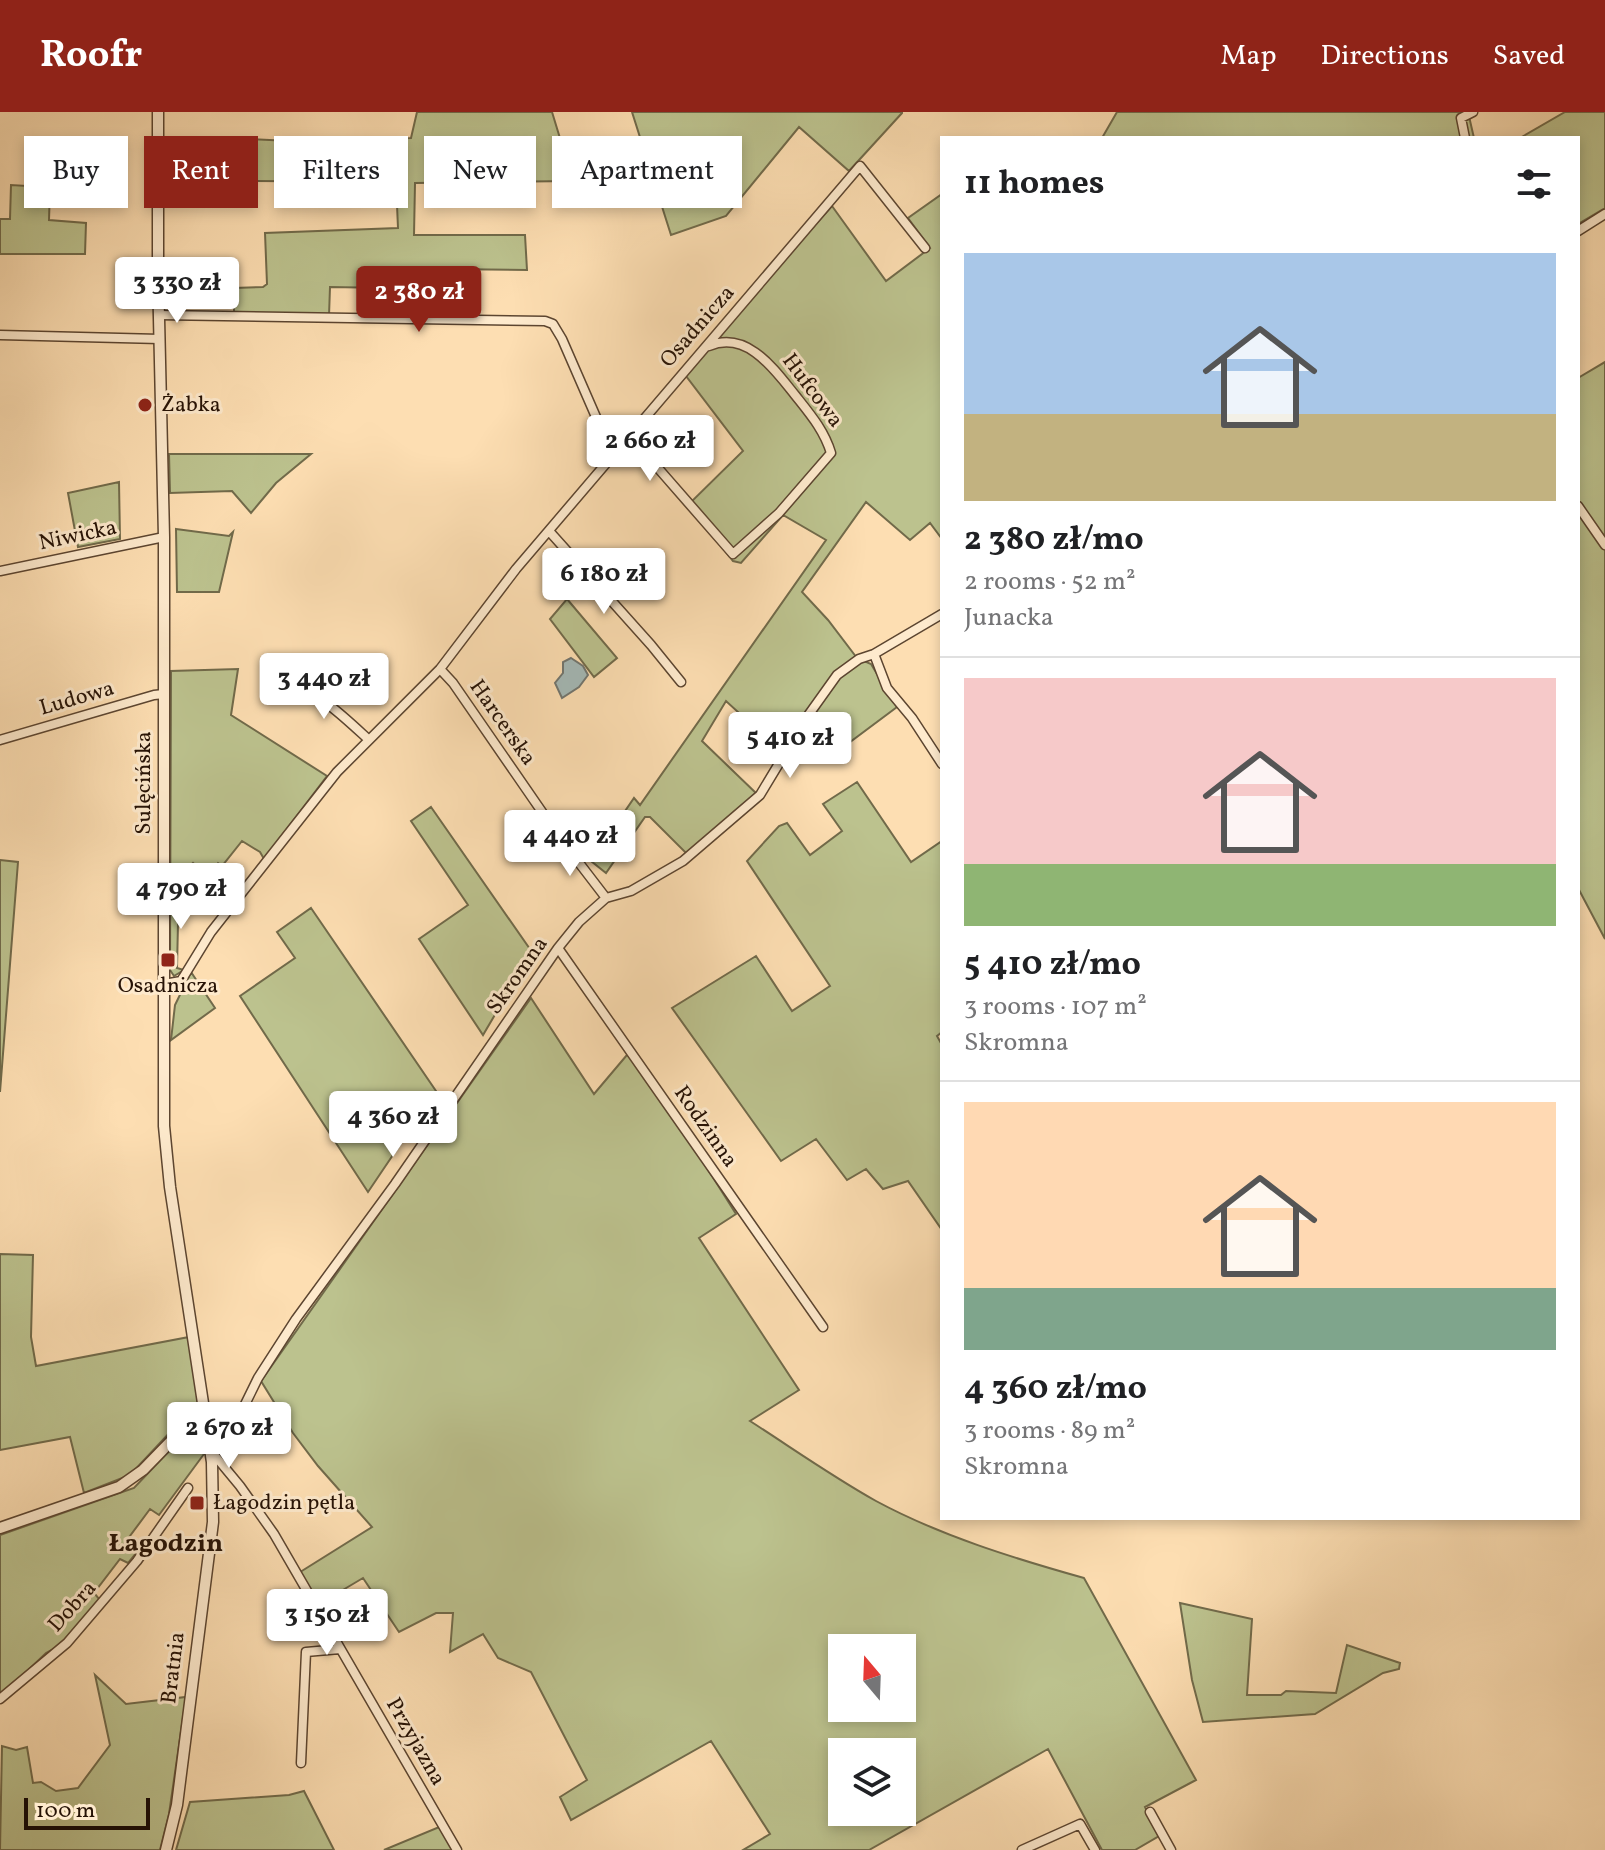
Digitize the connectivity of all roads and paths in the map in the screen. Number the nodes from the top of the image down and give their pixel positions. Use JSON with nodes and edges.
{"nodes":[{"id":1,"x":158,"y":112,"type":"edge"},
{"id":2,"x":1473,"y":112,"type":"edge"},
{"id":3,"x":1465,"y":136,"type":"edge"},
{"id":4,"x":1605,"y":214,"type":"edge"},
{"id":5,"x":1580,"y":230,"type":"edge"},
{"id":6,"x":925,"y":248,"type":"dead end"},
{"id":7,"x":159,"y":315,"type":"junction"},
{"id":8,"x":0,"y":335,"type":"edge"},
{"id":9,"x":160,"y":339,"type":"junction"},
{"id":10,"x":705,"y":347,"type":"junction"},
{"id":11,"x":630,"y":436,"type":"junction"},
{"id":12,"x":613,"y":456,"type":"junction"},
{"id":13,"x":1580,"y":509,"type":"edge"},
{"id":14,"x":549,"y":531,"type":"junction"},
{"id":15,"x":164,"y":537,"type":"junction"},
{"id":16,"x":1605,"y":545,"type":"edge"},
{"id":17,"x":0,"y":571,"type":"edge"},
{"id":18,"x":940,"y":615,"type":"edge"},
{"id":19,"x":874,"y":654,"type":"junction"},
{"id":20,"x":440,"y":669,"type":"junction"},
{"id":21,"x":681,"y":682,"type":"dead end"},
{"id":22,"x":164,"y":694,"type":"junction"},
{"id":23,"x":276,"y":699,"type":"dead end"},
{"id":24,"x":0,"y":740,"type":"edge"},
{"id":25,"x":369,"y":740,"type":"junction"},
{"id":26,"x":940,"y":761,"type":"edge"},
{"id":27,"x":606,"y":898,"type":"junction"},
{"id":28,"x":558,"y":948,"type":"junction"},
{"id":29,"x":164,"y":984,"type":"junction"},
{"id":30,"x":823,"y":1327,"type":"dead end"},
{"id":31,"x":206,"y":1420,"type":"junction"},
{"id":32,"x":211,"y":1451,"type":"junction"},
{"id":33,"x":188,"y":1488,"type":"dead end"},
{"id":34,"x":0,"y":1528,"type":"edge"},
{"id":35,"x":340,"y":1649,"type":"junction"},
{"id":36,"x":0,"y":1699,"type":"edge"},
{"id":37,"x":301,"y":1763,"type":"dead end"},
{"id":38,"x":1150,"y":1812,"type":"dead end"},
{"id":39,"x":166,"y":1850,"type":"edge"},
{"id":40,"x":457,"y":1850,"type":"edge"},
{"id":41,"x":1022,"y":1850,"type":"edge"},
{"id":42,"x":1095,"y":1850,"type":"edge"},
{"id":43,"x":1171,"y":1850,"type":"edge"}],
"edges":[{"from":1,"to":7,"type":"street","name":"Sulęcińska"},
{"from":2,"to":3,"type":"street"},
{"from":4,"to":5,"type":"street"},
{"from":6,"to":10,"type":"street","name":"Osadnicza"},
{"from":7,"to":9,"type":"street","name":"Sulęcińska"},
{"from":7,"to":12,"type":"street"},
{"from":8,"to":9,"type":"street"},
{"from":9,"to":15,"type":"street","name":"Sulęcińska"},
{"from":10,"to":11,"type":"street","name":"Osadnicza"},
{"from":10,"to":11,"type":"street","name":"Hufcowa"},
{"from":11,"to":12,"type":"street","name":"Osadnicza"},
{"from":12,"to":14,"type":"street","name":"Osadnicza"},
{"from":13,"to":16,"type":"street"},
{"from":14,"to":20,"type":"street","name":"Osadnicza"},
{"from":14,"to":21,"type":"street"},
{"from":15,"to":17,"type":"street","name":"Niwicka"},
{"from":15,"to":22,"type":"street","name":"Sulęcińska"},
{"from":18,"to":19,"type":"street","name":"Skromna"},
{"from":19,"to":26,"type":"street"},
{"from":19,"to":27,"type":"street","name":"Skromna"},
{"from":20,"to":25,"type":"street","name":"Osadnicza"},
{"from":20,"to":27,"type":"street","name":"Harcerska"},
{"from":22,"to":24,"type":"street","name":"Ludowa"},
{"from":22,"to":29,"type":"street","name":"Sulęcińska"},
{"from":23,"to":25,"type":"street"},
{"from":25,"to":29,"type":"street","name":"Osadnicza"},
{"from":27,"to":28,"type":"street","name":"Skromna"},
{"from":28,"to":30,"type":"street","name":"Rodzinna"},
{"from":28,"to":32,"type":"street","name":"Skromna"},
{"from":29,"to":31,"type":"street","name":"Sulęcińska"},
{"from":31,"to":32,"type":"street","name":"Sulęcińska"},
{"from":31,"to":34,"type":"street"},
{"from":32,"to":35,"type":"street","name":"Przyjazna"},
{"from":32,"to":39,"type":"street","name":"Bratnia"},
{"from":33,"to":36,"type":"street","name":"Dobra"},
{"from":35,"to":37,"type":"street"},
{"from":35,"to":40,"type":"street","name":"Przyjazna"},
{"from":38,"to":43,"type":"street"},
{"from":41,"to":42,"type":"street"}]}
